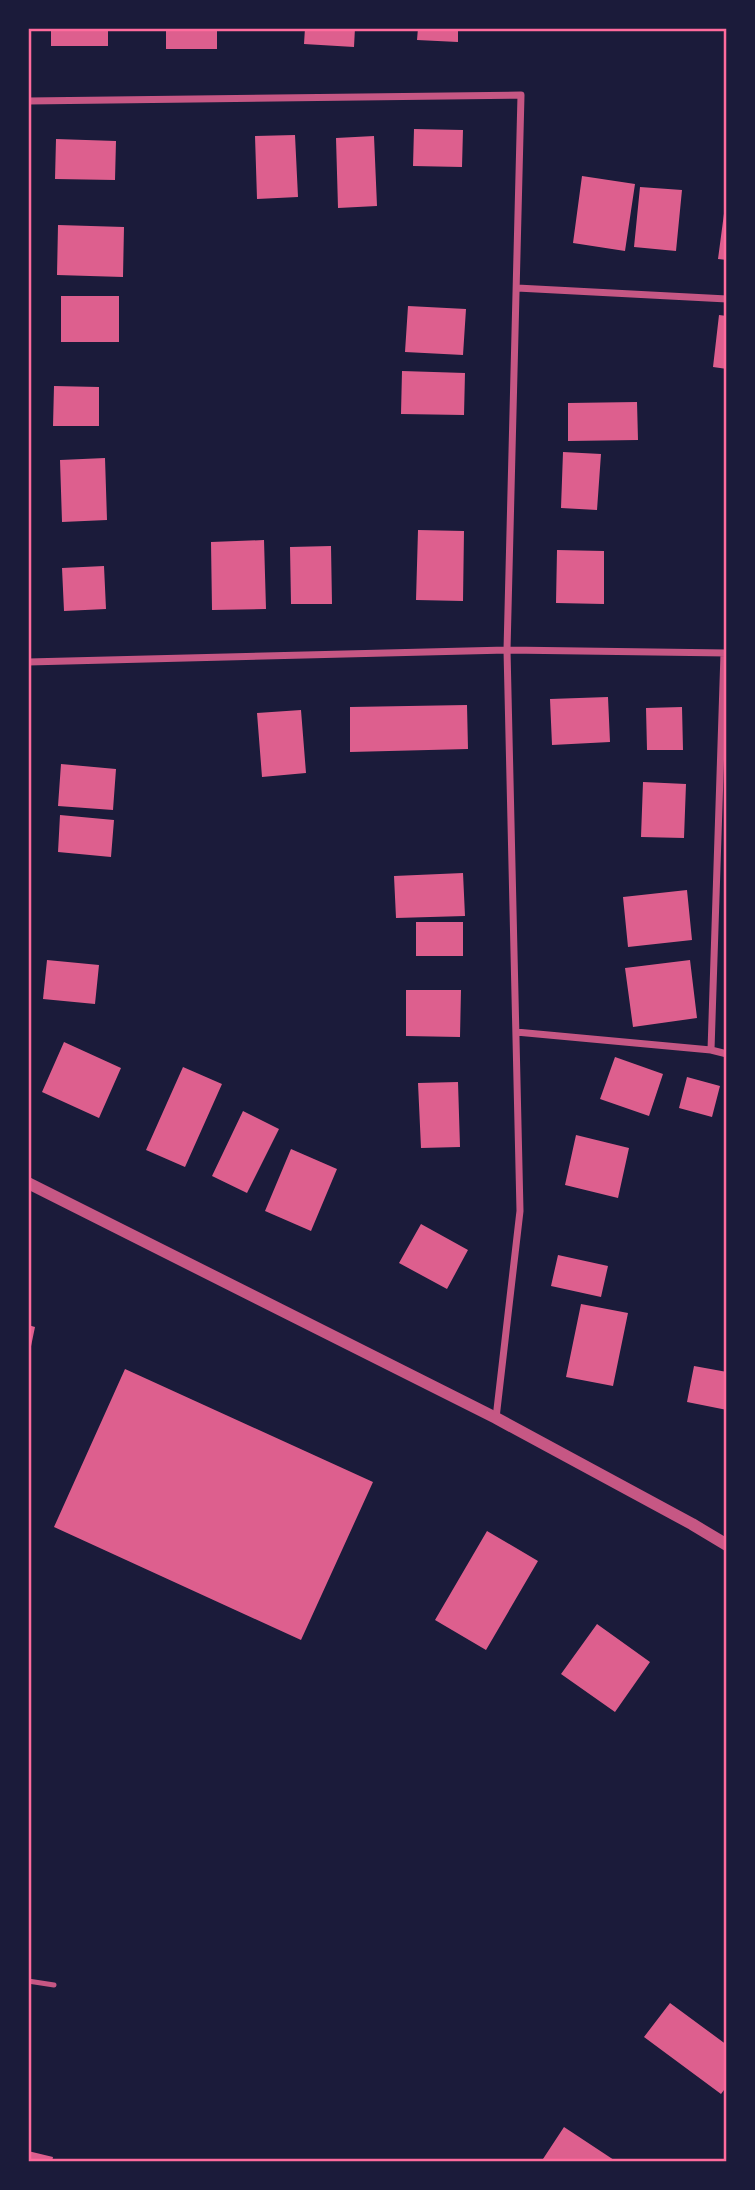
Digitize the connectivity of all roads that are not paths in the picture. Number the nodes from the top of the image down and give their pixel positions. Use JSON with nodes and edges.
{"nodes":[{"id":1,"x":28,"y":100,"type":"edge"},
{"id":2,"x":517,"y":288,"type":"junction"},
{"id":3,"x":727,"y":299,"type":"edge"},
{"id":4,"x":507,"y":650,"type":"junction"},
{"id":5,"x":725,"y":653,"type":"edge"},
{"id":6,"x":28,"y":662,"type":"edge"},
{"id":7,"x":516,"y":1032,"type":"junction"},
{"id":8,"x":711,"y":1050,"type":"junction"},
{"id":9,"x":727,"y":1054,"type":"edge"},
{"id":10,"x":28,"y":1183,"type":"edge"},
{"id":11,"x":496,"y":1418,"type":"junction"},
{"id":12,"x":727,"y":1545,"type":"edge"},
{"id":13,"x":28,"y":1980,"type":"edge"},
{"id":14,"x":54,"y":1985,"type":"dead end"}],
"edges":[{"from":1,"to":2,"type":"street"},
{"from":2,"to":3,"type":"street"},
{"from":2,"to":4,"type":"street"},
{"from":4,"to":5,"type":"street"},
{"from":4,"to":6,"type":"street"},
{"from":4,"to":7,"type":"street"},
{"from":5,"to":8,"type":"street"},
{"from":7,"to":8,"type":"street"},
{"from":7,"to":11,"type":"street"},
{"from":8,"to":9,"type":"street"},
{"from":10,"to":11,"type":"street"},
{"from":11,"to":12,"type":"street"},
{"from":13,"to":14,"type":"lane"}]}
